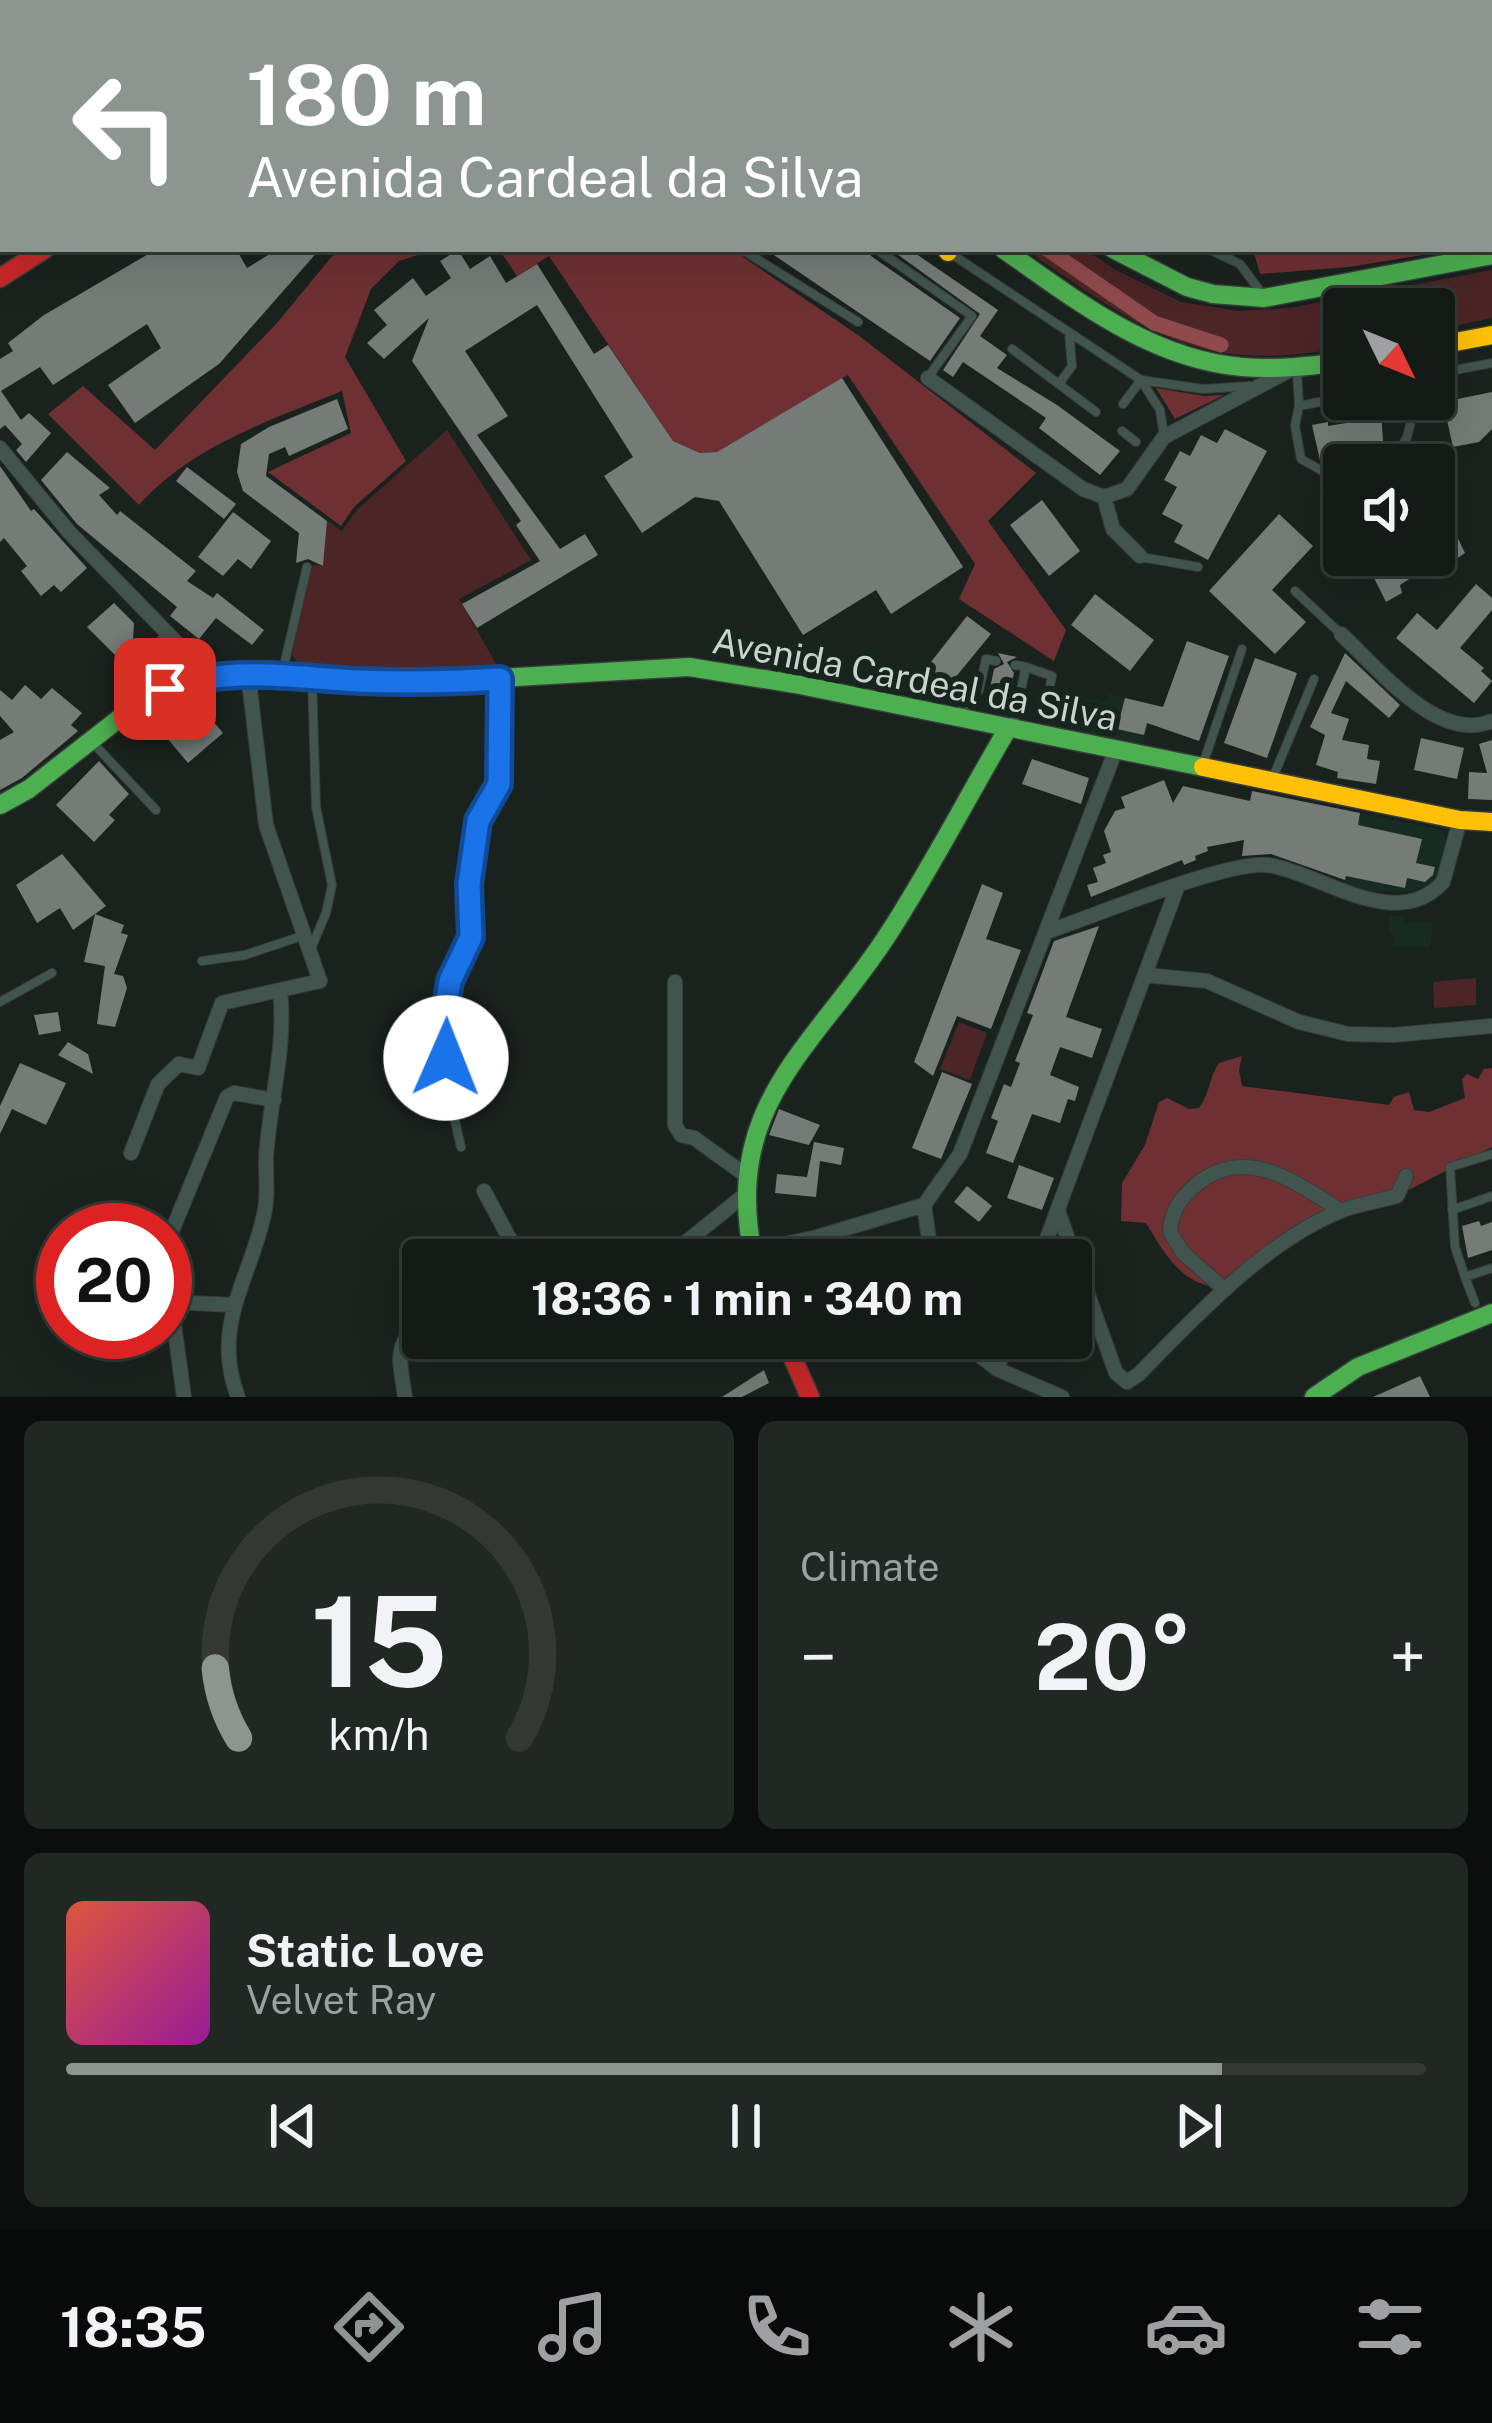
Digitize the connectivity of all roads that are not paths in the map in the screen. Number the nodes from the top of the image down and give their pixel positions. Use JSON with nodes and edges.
{"nodes":[{"id":1,"x":40,"y":252,"type":"edge"},
{"id":2,"x":746,"y":252,"type":"edge"},
{"id":3,"x":880,"y":252,"type":"edge"},
{"id":4,"x":949,"y":252,"type":"edge"},
{"id":5,"x":1007,"y":252,"type":"edge"},
{"id":6,"x":1119,"y":252,"type":"edge"},
{"id":7,"x":1214,"y":252,"type":"edge"},
{"id":8,"x":1464,"y":255,"type":"edge"},
{"id":9,"x":1492,"y":255,"type":"edge"},
{"id":10,"x":0,"y":278,"type":"edge"},
{"id":11,"x":1264,"y":298,"type":"junction"},
{"id":12,"x":858,"y":322,"type":"dead end"},
{"id":13,"x":1069,"y":332,"type":"junction"},
{"id":14,"x":1492,"y":334,"type":"edge"},
{"id":15,"x":1455,"y":341,"type":"edge"},
{"id":16,"x":1012,"y":349,"type":"dead end"},
{"id":17,"x":1492,"y":363,"type":"edge"},
{"id":18,"x":1323,"y":365,"type":"edge"},
{"id":19,"x":1292,"y":370,"type":"junction"},
{"id":20,"x":1455,"y":370,"type":"edge"},
{"id":21,"x":928,"y":378,"type":"joint"},
{"id":22,"x":1141,"y":380,"type":"junction"},
{"id":23,"x":1263,"y":383,"type":"junction"},
{"id":24,"x":1059,"y":384,"type":"junction"},
{"id":25,"x":1323,"y":401,"type":"edge"},
{"id":26,"x":1123,"y":404,"type":"dead end"},
{"id":27,"x":1299,"y":406,"type":"junction"},
{"id":28,"x":1096,"y":412,"type":"dead end"},
{"id":29,"x":1122,"y":431,"type":"dead end"},
{"id":30,"x":1163,"y":437,"type":"junction"},
{"id":31,"x":1136,"y":442,"type":"dead end"},
{"id":32,"x":0,"y":448,"type":"edge"},
{"id":33,"x":1323,"y":471,"type":"edge"},
{"id":34,"x":1104,"y":497,"type":"junction"},
{"id":35,"x":1140,"y":556,"type":"joint"},
{"id":36,"x":307,"y":566,"type":"dead end"},
{"id":37,"x":1198,"y":567,"type":"dead end"},
{"id":38,"x":1294,"y":591,"type":"dead end"},
{"id":39,"x":169,"y":632,"type":"junction"},
{"id":40,"x":1341,"y":634,"type":"joint"},
{"id":41,"x":1242,"y":649,"type":"dead end"},
{"id":42,"x":996,"y":661,"type":"dead end"},
{"id":43,"x":248,"y":673,"type":"junction"},
{"id":44,"x":208,"y":676,"type":"junction"},
{"id":45,"x":281,"y":676,"type":"junction"},
{"id":46,"x":312,"y":678,"type":"junction"},
{"id":47,"x":500,"y":679,"type":"junction"},
{"id":48,"x":1314,"y":679,"type":"dead end"},
{"id":49,"x":144,"y":699,"type":"junction"},
{"id":50,"x":1045,"y":710,"type":"dead end"},
{"id":51,"x":954,"y":718,"type":"junction"},
{"id":52,"x":1492,"y":721,"type":"edge"},
{"id":53,"x":1010,"y":731,"type":"junction"},
{"id":54,"x":90,"y":740,"type":"junction"},
{"id":55,"x":1115,"y":752,"type":"junction"},
{"id":56,"x":1201,"y":770,"type":"junction"},
{"id":57,"x":1271,"y":783,"type":"junction"},
{"id":58,"x":0,"y":805,"type":"edge"},
{"id":59,"x":157,"y":810,"type":"dead end"},
{"id":60,"x":1460,"y":820,"type":"junction"},
{"id":61,"x":1492,"y":822,"type":"edge"},
{"id":62,"x":1177,"y":888,"type":"junction"},
{"id":63,"x":1046,"y":932,"type":"junction"},
{"id":64,"x":304,"y":936,"type":"junction"},
{"id":65,"x":471,"y":937,"type":"joint"},
{"id":66,"x":310,"y":952,"type":"junction"},
{"id":67,"x":202,"y":961,"type":"dead end"},
{"id":68,"x":52,"y":973,"type":"dead end"},
{"id":69,"x":1145,"y":975,"type":"junction"},
{"id":70,"x":675,"y":982,"type":"dead end"},
{"id":71,"x":280,"y":990,"type":"junction"},
{"id":72,"x":0,"y":1002,"type":"edge"},
{"id":73,"x":1492,"y":1026,"type":"edge"},
{"id":74,"x":274,"y":1100,"type":"junction"},
{"id":75,"x":460,"y":1147,"type":"dead end"},
{"id":76,"x":131,"y":1153,"type":"dead end"},
{"id":77,"x":1492,"y":1154,"type":"edge"},
{"id":78,"x":745,"y":1174,"type":"junction"},
{"id":79,"x":1406,"y":1176,"type":"dead end"},
{"id":80,"x":484,"y":1191,"type":"dead end"},
{"id":81,"x":1492,"y":1196,"type":"edge"},
{"id":82,"x":742,"y":1197,"type":"junction"},
{"id":83,"x":184,"y":1203,"type":"edge"},
{"id":84,"x":924,"y":1205,"type":"junction"},
{"id":85,"x":1452,"y":1210,"type":"junction"},
{"id":86,"x":1058,"y":1211,"type":"junction"},
{"id":87,"x":1341,"y":1211,"type":"junction"},
{"id":88,"x":510,"y":1239,"type":"edge"},
{"id":89,"x":690,"y":1239,"type":"edge"},
{"id":90,"x":750,"y":1239,"type":"edge"},
{"id":91,"x":812,"y":1239,"type":"edge"},
{"id":92,"x":929,"y":1239,"type":"edge"},
{"id":93,"x":1047,"y":1239,"type":"edge"},
{"id":94,"x":1492,"y":1268,"type":"edge"},
{"id":95,"x":1465,"y":1277,"type":"junction"},
{"id":96,"x":1224,"y":1289,"type":"junction"},
{"id":97,"x":233,"y":1305,"type":"junction"},
{"id":98,"x":1483,"y":1308,"type":"edge"},
{"id":99,"x":402,"y":1344,"type":"edge"},
{"id":100,"x":793,"y":1359,"type":"edge"},
{"id":101,"x":984,"y":1359,"type":"edge"},
{"id":102,"x":1001,"y":1359,"type":"edge"},
{"id":103,"x":997,"y":1369,"type":"junction"},
{"id":104,"x":1052,"y":1395,"type":"edge"},
{"id":105,"x":184,"y":1397,"type":"edge"},
{"id":106,"x":238,"y":1397,"type":"edge"},
{"id":107,"x":404,"y":1397,"type":"edge"},
{"id":108,"x":810,"y":1397,"type":"edge"},
{"id":109,"x":1313,"y":1397,"type":"edge"}],
"edges":[{"from":1,"to":10,"type":"main road"},
{"from":2,"to":12,"type":"lane"},
{"from":3,"to":21,"type":"lane"},
{"from":4,"to":13,"type":"lane"},
{"from":5,"to":19,"type":"main road"},
{"from":6,"to":11,"type":"main road"},
{"from":7,"to":11,"type":"lane"},
{"from":8,"to":9,"type":"main road"},
{"from":8,"to":11,"type":"main road"},
{"from":13,"to":22,"type":"lane"},
{"from":13,"to":24,"type":"lane"},
{"from":14,"to":15,"type":"main road"},
{"from":16,"to":24,"type":"lane"},
{"from":17,"to":20,"type":"lane"},
{"from":18,"to":19,"type":"main road"},
{"from":19,"to":23,"type":"street"},
{"from":19,"to":27,"type":"lane"},
{"from":21,"to":34,"type":"street"},
{"from":22,"to":23,"type":"lane"},
{"from":22,"to":26,"type":"lane"},
{"from":22,"to":30,"type":"lane"},
{"from":23,"to":30,"type":"street"},
{"from":24,"to":28,"type":"lane"},
{"from":25,"to":27,"type":"lane"},
{"from":27,"to":33,"type":"lane"},
{"from":29,"to":31,"type":"lane"},
{"from":30,"to":34,"type":"street"},
{"from":32,"to":39,"type":"street"},
{"from":34,"to":35,"type":"street"},
{"from":35,"to":37,"type":"lane"},
{"from":36,"to":45,"type":"lane"},
{"from":38,"to":40,"type":"lane"},
{"from":39,"to":44,"type":"street"},
{"from":39,"to":49,"type":"lane"},
{"from":40,"to":52,"type":"street"},
{"from":41,"to":56,"type":"lane"},
{"from":42,"to":51,"type":"lane"},
{"from":43,"to":44,"type":"main road","name":"Avenida Cardeal da Silva"},
{"from":43,"to":45,"type":"main road","name":"Avenida Cardeal da Silva"},
{"from":43,"to":64,"type":"street"},
{"from":44,"to":49,"type":"main road","name":"Avenida Cardeal da Silva"},
{"from":45,"to":46,"type":"main road","name":"Avenida Cardeal da Silva"},
{"from":46,"to":47,"type":"main road","name":"Avenida Cardeal da Silva"},
{"from":46,"to":66,"type":"lane"},
{"from":47,"to":51,"type":"main road","name":"Avenida Cardeal da Silva"},
{"from":47,"to":65,"type":"street"},
{"from":48,"to":57,"type":"lane"},
{"from":49,"to":54,"type":"main road","name":"Avenida Cardeal da Silva"},
{"from":50,"to":53,"type":"lane"},
{"from":51,"to":53,"type":"main road","name":"Avenida Cardeal da Silva"},
{"from":53,"to":55,"type":"main road","name":"Avenida Cardeal da Silva"},
{"from":53,"to":78,"type":"main road"},
{"from":54,"to":58,"type":"main road","name":"Avenida Cardeal da Silva"},
{"from":54,"to":59,"type":"lane"},
{"from":55,"to":56,"type":"main road","name":"Avenida Cardeal da Silva"},
{"from":55,"to":63,"type":"street"},
{"from":56,"to":57,"type":"main road","name":"Avenida Cardeal da Silva"},
{"from":57,"to":60,"type":"main road","name":"Avenida Cardeal da Silva"},
{"from":60,"to":61,"type":"main road","name":"Avenida Cardeal da Silva"},
{"from":60,"to":62,"type":"street"},
{"from":62,"to":63,"type":"street"},
{"from":62,"to":69,"type":"street"},
{"from":63,"to":84,"type":"street"},
{"from":64,"to":66,"type":"street"},
{"from":64,"to":67,"type":"lane"},
{"from":65,"to":75,"type":"lane"},
{"from":66,"to":71,"type":"street"},
{"from":68,"to":72,"type":"lane"},
{"from":69,"to":73,"type":"street"},
{"from":69,"to":86,"type":"street"},
{"from":70,"to":78,"type":"street"},
{"from":71,"to":74,"type":"street"},
{"from":71,"to":76,"type":"street"},
{"from":74,"to":83,"type":"street"},
{"from":74,"to":97,"type":"street"},
{"from":77,"to":85,"type":"lane"},
{"from":78,"to":82,"type":"main road"},
{"from":79,"to":87,"type":"street"},
{"from":80,"to":88,"type":"street"},
{"from":81,"to":85,"type":"lane"},
{"from":82,"to":89,"type":"street"},
{"from":82,"to":90,"type":"main road"},
{"from":84,"to":91,"type":"street"},
{"from":84,"to":92,"type":"street"},
{"from":85,"to":95,"type":"lane"},
{"from":86,"to":93,"type":"street"},
{"from":86,"to":96,"type":"street"},
{"from":87,"to":96,"type":"street"},
{"from":87,"to":96,"type":"street"},
{"from":94,"to":95,"type":"lane"},
{"from":95,"to":98,"type":"lane"},
{"from":97,"to":105,"type":"street"},
{"from":97,"to":106,"type":"street"},
{"from":98,"to":109,"type":"main road"},
{"from":99,"to":107,"type":"street"},
{"from":100,"to":108,"type":"main road"},
{"from":101,"to":103,"type":"street"},
{"from":102,"to":103,"type":"street"},
{"from":103,"to":104,"type":"street"}]}
